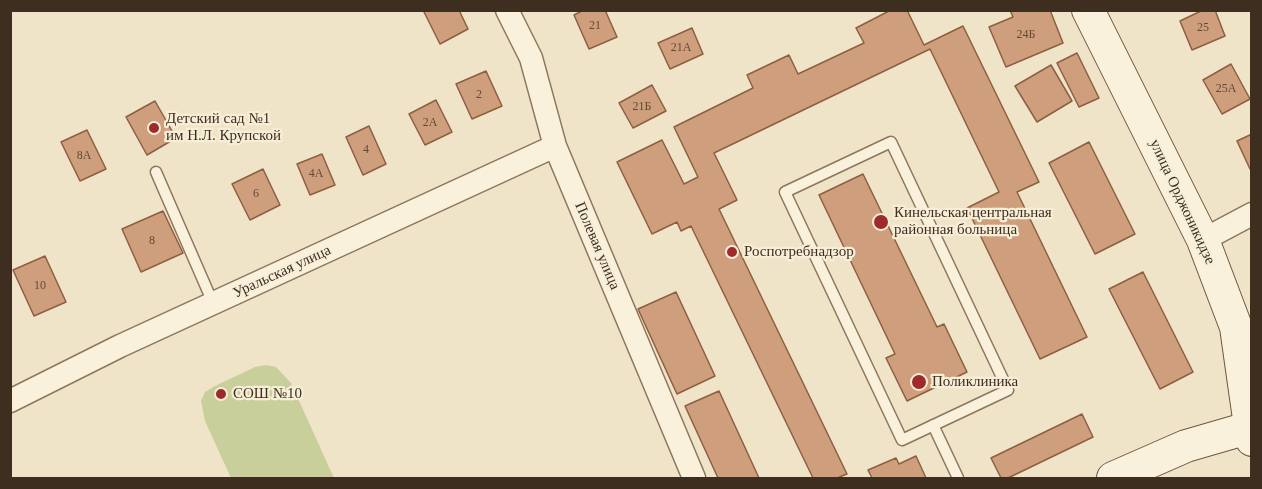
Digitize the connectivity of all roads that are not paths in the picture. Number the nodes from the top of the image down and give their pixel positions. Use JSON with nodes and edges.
{"nodes":[{"id":1,"x":507,"y":10,"type":"edge"},
{"id":2,"x":1088,"y":10,"type":"edge"},
{"id":3,"x":555,"y":146,"type":"junction"},
{"id":4,"x":156,"y":172,"type":"dead end"},
{"id":5,"x":1251,"y":214,"type":"edge"},
{"id":6,"x":1203,"y":240,"type":"junction"},
{"id":7,"x":213,"y":303,"type":"junction"},
{"id":8,"x":10,"y":401,"type":"edge"},
{"id":9,"x":933,"y":425,"type":"junction"},
{"id":10,"x":1250,"y":432,"type":"edge"},
{"id":11,"x":694,"y":478,"type":"edge"},
{"id":12,"x":958,"y":478,"type":"edge"},
{"id":13,"x":1113,"y":478,"type":"edge"}],
"edges":[{"from":1,"to":3,"type":"street","name":"Полевая улица"},
{"from":2,"to":6,"type":"street","name":"улица Орджоникидзе"},
{"from":3,"to":7,"type":"street","name":"Уральская улица"},
{"from":3,"to":11,"type":"street","name":"Полевая улица"},
{"from":4,"to":7,"type":"lane"},
{"from":5,"to":6,"type":"street"},
{"from":6,"to":10,"type":"street","name":"улица Орджоникидзе"},
{"from":7,"to":8,"type":"street","name":"Уральская улица"},
{"from":9,"to":9,"type":"lane"},
{"from":9,"to":12,"type":"lane"},
{"from":10,"to":13,"type":"street"}]}
